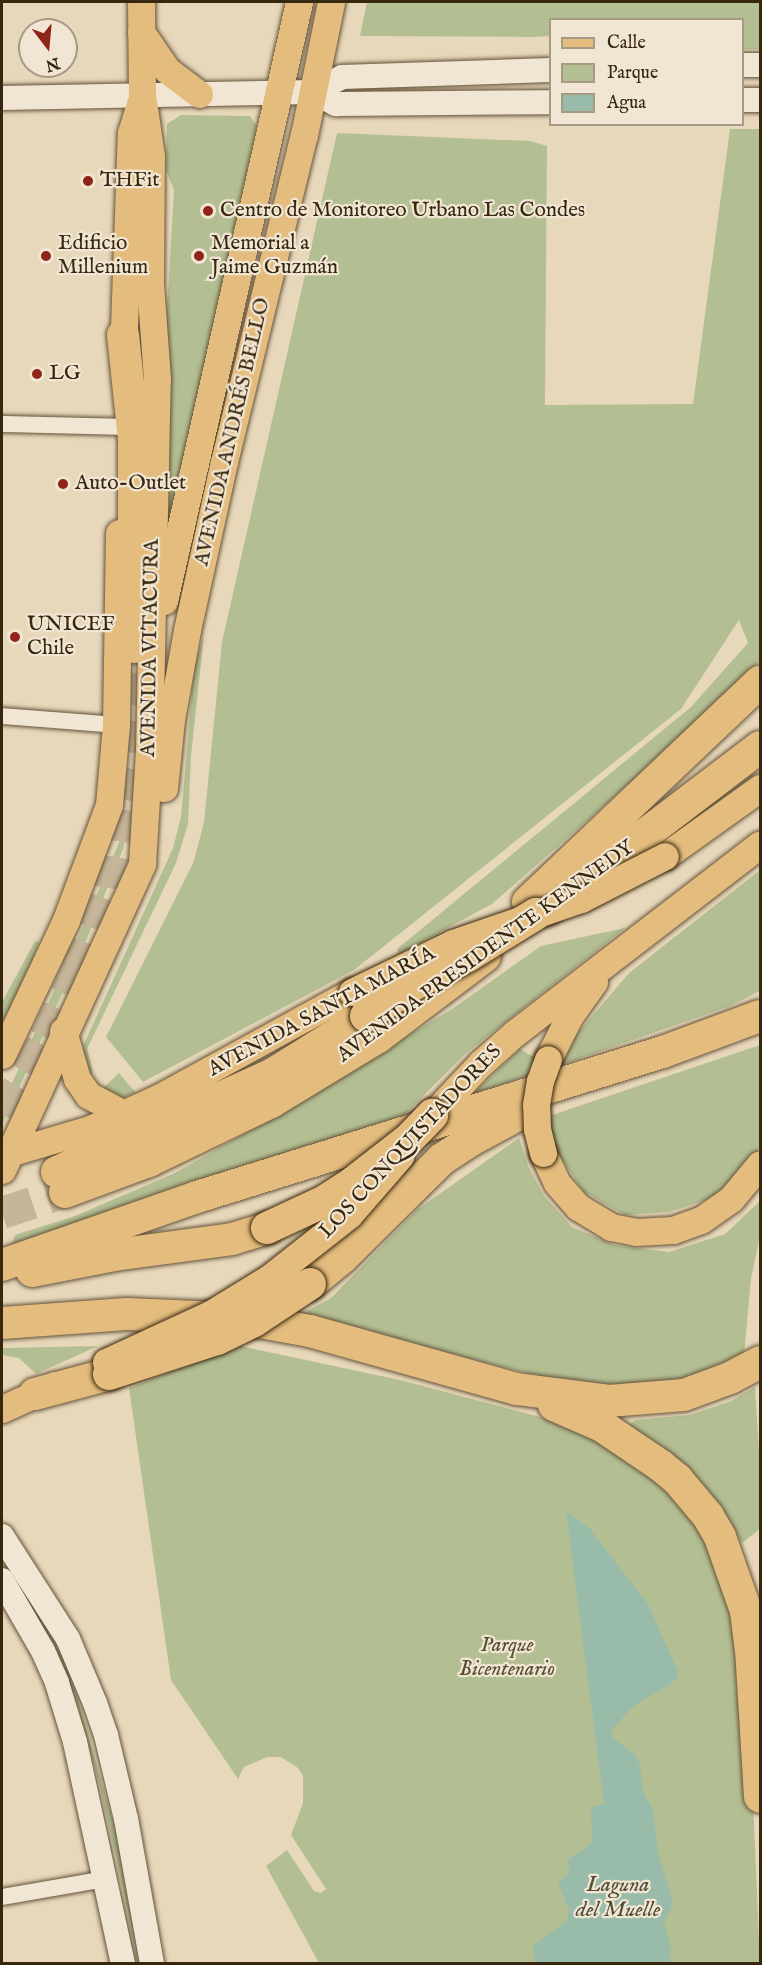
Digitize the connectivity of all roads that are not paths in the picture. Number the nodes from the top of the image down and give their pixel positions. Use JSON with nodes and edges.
{"nodes":[{"id":1,"x":141,"y":2,"type":"edge"},
{"id":2,"x":299,"y":2,"type":"edge"},
{"id":3,"x":331,"y":2,"type":"edge"},
{"id":4,"x":141,"y":32,"type":"junction"},
{"id":5,"x":744,"y":65,"type":"edge"},
{"id":6,"x":760,"y":65,"type":"edge"},
{"id":7,"x":549,"y":70,"type":"edge"},
{"id":8,"x":313,"y":92,"type":"junction"},
{"id":9,"x":280,"y":93,"type":"junction"},
{"id":10,"x":199,"y":94,"type":"junction"},
{"id":11,"x":142,"y":95,"type":"junction"},
{"id":12,"x":2,"y":98,"type":"edge"},
{"id":13,"x":744,"y":100,"type":"edge"},
{"id":14,"x":760,"y":100,"type":"edge"},
{"id":15,"x":549,"y":102,"type":"edge"},
{"id":16,"x":123,"y":335,"type":"junction"},
{"id":17,"x":2,"y":423,"type":"edge"},
{"id":18,"x":121,"y":427,"type":"junction"},
{"id":19,"x":142,"y":652,"type":"junction"},
{"id":20,"x":760,"y":682,"type":"edge"},
{"id":21,"x":2,"y":716,"type":"edge"},
{"id":22,"x":116,"y":725,"type":"junction"},
{"id":23,"x":760,"y":747,"type":"edge"},
{"id":24,"x":760,"y":788,"type":"edge"},
{"id":25,"x":109,"y":805,"type":"junction"},
{"id":26,"x":760,"y":844,"type":"edge"},
{"id":27,"x":142,"y":864,"type":"junction"},
{"id":28,"x":536,"y":914,"type":"joint"},
{"id":29,"x":620,"y":952,"type":"junction"},
{"id":30,"x":359,"y":1004,"type":"junction"},
{"id":31,"x":421,"y":1005,"type":"junction"},
{"id":32,"x":760,"y":1016,"type":"edge"},
{"id":33,"x":63,"y":1031,"type":"junction"},
{"id":34,"x":663,"y":1052,"type":"junction"},
{"id":35,"x":2,"y":1055,"type":"edge"},
{"id":36,"x":124,"y":1114,"type":"junction"},
{"id":37,"x":432,"y":1115,"type":"junction"},
{"id":38,"x":4,"y":1159,"type":"edge"},
{"id":39,"x":760,"y":1164,"type":"edge"},
{"id":40,"x":2,"y":1265,"type":"edge"},
{"id":41,"x":2,"y":1277,"type":"edge"},
{"id":42,"x":2,"y":1323,"type":"edge"},
{"id":43,"x":760,"y":1362,"type":"edge"},
{"id":44,"x":108,"y":1368,"type":"junction"},
{"id":45,"x":517,"y":1389,"type":"junction"},
{"id":46,"x":35,"y":1394,"type":"joint"},
{"id":47,"x":2,"y":1409,"type":"edge"},
{"id":48,"x":2,"y":1536,"type":"edge"},
{"id":49,"x":2,"y":1580,"type":"edge"},
{"id":50,"x":760,"y":1797,"type":"edge"},
{"id":51,"x":105,"y":1879,"type":"junction"},
{"id":52,"x":2,"y":1897,"type":"edge"},
{"id":53,"x":123,"y":1964,"type":"edge"},
{"id":54,"x":152,"y":1964,"type":"edge"}],
"edges":[{"from":1,"to":4,"type":"main road","name":"AVENIDA VITACURA"},
{"from":2,"to":9,"type":"main road","name":"AVENIDA ANDRÉS BELLO"},
{"from":3,"to":8,"type":"main road","name":"AVENIDA ANDRÉS BELLO"},
{"from":4,"to":10,"type":"main road"},
{"from":4,"to":11,"type":"main road","name":"AVENIDA VITACURA"},
{"from":5,"to":6,"type":"main road"},
{"from":7,"to":8,"type":"main road"},
{"from":8,"to":9,"type":"main road"},
{"from":8,"to":15,"type":"main road"},
{"from":8,"to":27,"type":"main road","name":"AVENIDA ANDRÉS BELLO"},
{"from":9,"to":10,"type":"main road"},
{"from":9,"to":19,"type":"main road","name":"AVENIDA ANDRÉS BELLO"},
{"from":10,"to":11,"type":"main road"},
{"from":11,"to":12,"type":"main road"},
{"from":11,"to":16,"type":"main road","name":"AVENIDA VITACURA"},
{"from":11,"to":19,"type":"main road","name":"AVENIDA VITACURA"},
{"from":13,"to":14,"type":"main road"},
{"from":16,"to":18,"type":"main road","name":"AVENIDA VITACURA"},
{"from":16,"to":19,"type":"highway"},
{"from":17,"to":18,"type":"street"},
{"from":18,"to":22,"type":"main road","name":"AVENIDA VITACURA"},
{"from":19,"to":25,"type":"main road","name":"AVENIDA ANDRÉS BELLO"},
{"from":19,"to":27,"type":"main road","name":"AVENIDA VITACURA"},
{"from":20,"to":31,"type":"highway"},
{"from":21,"to":22,"type":"street"},
{"from":22,"to":25,"type":"main road","name":"AVENIDA VITACURA"},
{"from":23,"to":31,"type":"highway","name":"AVENIDA PRESIDENTE KENNEDY"},
{"from":24,"to":28,"type":"main road","bridge":true},
{"from":25,"to":35,"type":"main road","name":"AVENIDA VITACURA"},
{"from":26,"to":29,"type":"main road","name":"LOS CONQUISTADORES"},
{"from":27,"to":33,"type":"main road","name":"AVENIDA VITACURA"},
{"from":28,"to":30,"type":"highway","bridge":true},
{"from":29,"to":37,"type":"main road","name":"LOS CONQUISTADORES"},
{"from":29,"to":39,"type":"main road","bridge":true},
{"from":30,"to":31,"type":"highway","name":"AVENIDA PRESIDENTE KENNEDY"},
{"from":30,"to":36,"type":"main road","name":"AVENIDA SANTA MARÍA"},
{"from":32,"to":34,"type":"highway"},
{"from":33,"to":36,"type":"main road"},
{"from":33,"to":38,"type":"main road","name":"AVENIDA VITACURA"},
{"from":34,"to":40,"type":"highway"},
{"from":34,"to":44,"type":"highway","bridge":true},
{"from":36,"to":38,"type":"main road","name":"AVENIDA SANTA MARÍA"},
{"from":37,"to":41,"type":"highway","bridge":true},
{"from":37,"to":44,"type":"main road","name":"LOS CONQUISTADORES","bridge":true},
{"from":42,"to":45,"type":"highway"},
{"from":43,"to":45,"type":"highway"},
{"from":44,"to":46,"type":"highway"},
{"from":45,"to":50,"type":"highway"},
{"from":46,"to":47,"type":"main road"},
{"from":48,"to":54,"type":"main road"},
{"from":49,"to":51,"type":"main road"},
{"from":51,"to":52,"type":"street"},
{"from":51,"to":53,"type":"main road"}]}
